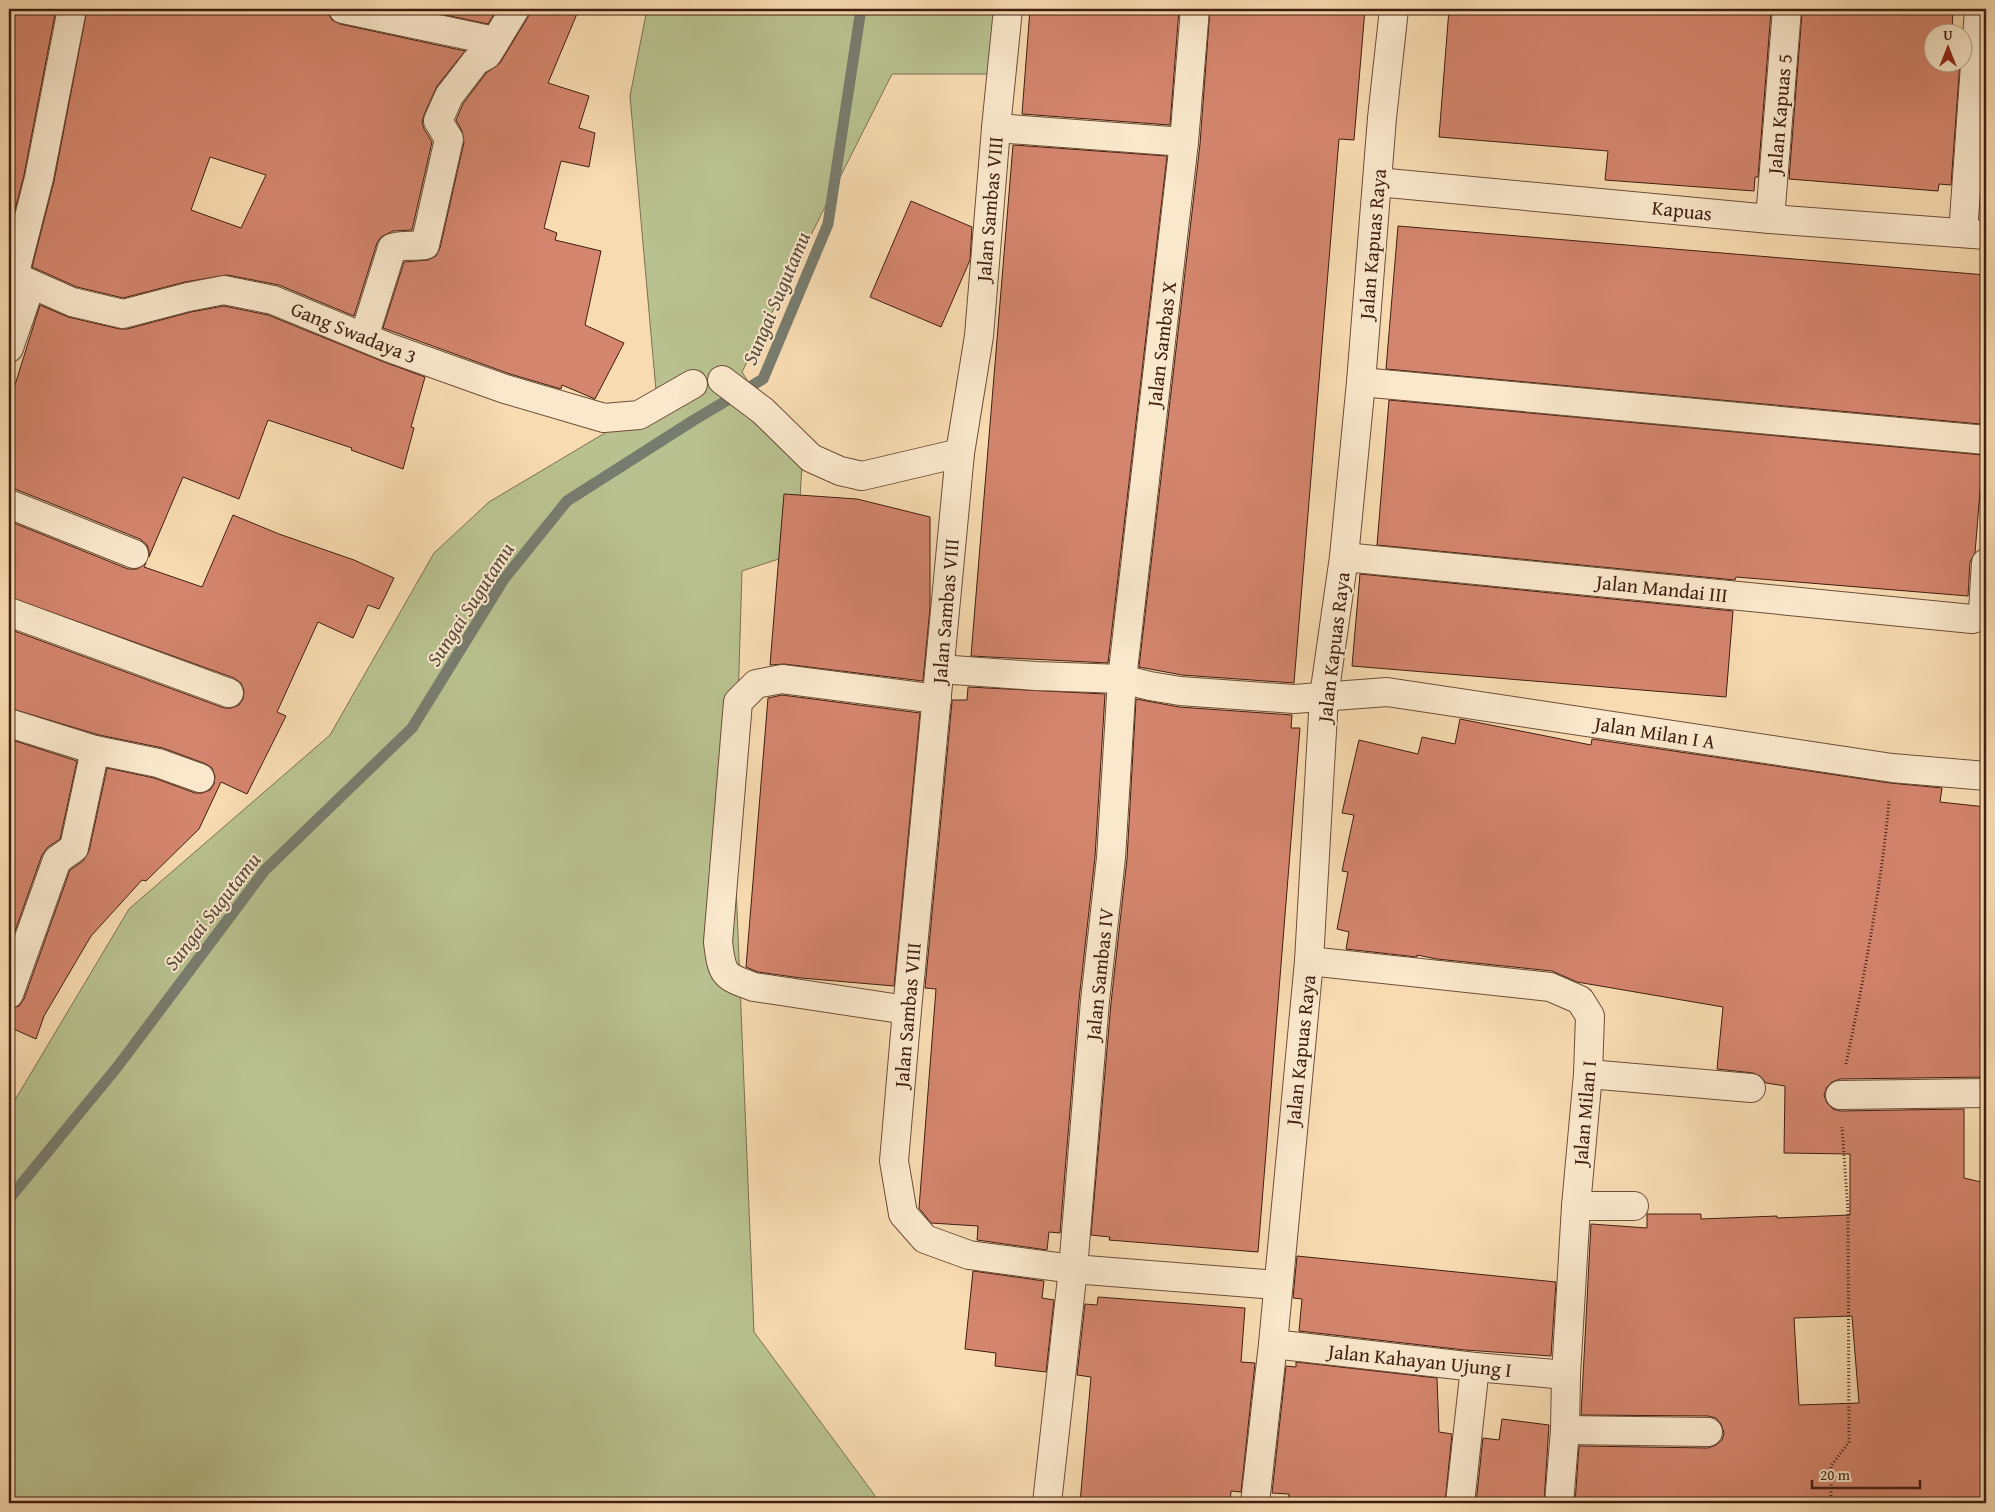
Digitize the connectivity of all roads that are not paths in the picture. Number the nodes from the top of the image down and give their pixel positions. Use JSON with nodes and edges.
{"nodes":[{"id":1,"x":72,"y":9,"type":"edge"},
{"id":2,"x":343,"y":9,"type":"edge"},
{"id":3,"x":515,"y":9,"type":"edge"},
{"id":4,"x":1008,"y":9,"type":"edge"},
{"id":5,"x":1195,"y":9,"type":"edge"},
{"id":6,"x":1394,"y":9,"type":"edge"},
{"id":7,"x":1787,"y":9,"type":"edge"},
{"id":8,"x":1979,"y":9,"type":"edge"},
{"id":9,"x":494,"y":43,"type":"junction"},
{"id":10,"x":996,"y":128,"type":"junction"},
{"id":11,"x":1184,"y":142,"type":"junction"},
{"id":12,"x":1377,"y":182,"type":"junction"},
{"id":13,"x":1770,"y":219,"type":"junction"},
{"id":14,"x":1975,"y":234,"type":"edge"},
{"id":15,"x":18,"y":278,"type":"edge"},
{"id":16,"x":364,"y":337,"type":"junction"},
{"id":17,"x":9,"y":348,"type":"edge"},
{"id":18,"x":722,"y":380,"type":"dead end"},
{"id":19,"x":1361,"y":382,"type":"junction"},
{"id":20,"x":693,"y":384,"type":"dead end"},
{"id":21,"x":1986,"y":440,"type":"edge"},
{"id":22,"x":960,"y":453,"type":"junction"},
{"id":23,"x":9,"y":504,"type":"edge"},
{"id":24,"x":134,"y":554,"type":"dead end"},
{"id":25,"x":1344,"y":557,"type":"junction"},
{"id":26,"x":1986,"y":562,"type":"edge"},
{"id":27,"x":9,"y":612,"type":"edge"},
{"id":28,"x":940,"y":669,"type":"junction"},
{"id":29,"x":1122,"y":679,"type":"junction"},
{"id":30,"x":229,"y":693,"type":"dead end"},
{"id":31,"x":1324,"y":696,"type":"junction"},
{"id":32,"x":937,"y":699,"type":"junction"},
{"id":33,"x":9,"y":723,"type":"edge"},
{"id":34,"x":95,"y":750,"type":"junction"},
{"id":35,"x":1986,"y":776,"type":"edge"},
{"id":36,"x":200,"y":778,"type":"dead end"},
{"id":37,"x":1309,"y":961,"type":"junction"},
{"id":38,"x":9,"y":994,"type":"edge"},
{"id":39,"x":907,"y":1010,"type":"junction"},
{"id":40,"x":1588,"y":1074,"type":"junction"},
{"id":41,"x":1751,"y":1088,"type":"dead end"},
{"id":42,"x":1986,"y":1093,"type":"edge"},
{"id":43,"x":1840,"y":1095,"type":"road end"},
{"id":44,"x":1576,"y":1206,"type":"junction"},
{"id":45,"x":1634,"y":1206,"type":"dead end"},
{"id":46,"x":1073,"y":1270,"type":"junction"},
{"id":47,"x":1277,"y":1285,"type":"junction"},
{"id":48,"x":1273,"y":1344,"type":"junction"},
{"id":49,"x":1475,"y":1367,"type":"junction"},
{"id":50,"x":1566,"y":1375,"type":"junction"},
{"id":51,"x":1565,"y":1430,"type":"junction"},
{"id":52,"x":1708,"y":1432,"type":"dead end"},
{"id":53,"x":1047,"y":1503,"type":"edge"},
{"id":54,"x":1255,"y":1503,"type":"edge"},
{"id":55,"x":1460,"y":1503,"type":"edge"},
{"id":56,"x":1559,"y":1503,"type":"edge"}],
"edges":[{"from":1,"to":15,"type":"street"},
{"from":2,"to":9,"type":"street"},
{"from":3,"to":9,"type":"street"},
{"from":4,"to":10,"type":"street","name":"Jalan Sambas VIII"},
{"from":5,"to":11,"type":"street","name":"Jalan Sambas X"},
{"from":6,"to":12,"type":"street","name":"Jalan Kapuas Raya"},
{"from":7,"to":13,"type":"street","name":"Jalan Kapuas 5"},
{"from":8,"to":14,"type":"street"},
{"from":9,"to":16,"type":"street"},
{"from":10,"to":11,"type":"street"},
{"from":10,"to":22,"type":"street","name":"Jalan Sambas VIII"},
{"from":11,"to":29,"type":"street","name":"Jalan Sambas X"},
{"from":12,"to":13,"type":"street","name":"Kapuas"},
{"from":12,"to":19,"type":"street","name":"Jalan Kapuas Raya"},
{"from":13,"to":14,"type":"street","name":"Kapuas"},
{"from":15,"to":16,"type":"street","name":"Gang Swadaya 3"},
{"from":15,"to":17,"type":"street"},
{"from":16,"to":20,"type":"street","name":"Gang Swadaya 3"},
{"from":18,"to":22,"type":"street"},
{"from":19,"to":21,"type":"street"},
{"from":19,"to":25,"type":"street","name":"Jalan Kapuas Raya"},
{"from":22,"to":28,"type":"street","name":"Jalan Sambas VIII"},
{"from":23,"to":24,"type":"street"},
{"from":25,"to":26,"type":"street","name":"Jalan Mandai III"},
{"from":25,"to":31,"type":"street","name":"Jalan Kapuas Raya"},
{"from":27,"to":30,"type":"street"},
{"from":28,"to":29,"type":"street","name":"Jalan Milan I A"},
{"from":28,"to":32,"type":"street","name":"Jalan Sambas VIII"},
{"from":29,"to":31,"type":"street","name":"Jalan Milan I A"},
{"from":29,"to":46,"type":"street","name":"Jalan Sambas IV"},
{"from":31,"to":35,"type":"street","name":"Jalan Milan I A"},
{"from":31,"to":37,"type":"street","name":"Jalan Kapuas Raya"},
{"from":32,"to":39,"type":"street","name":"Jalan Sambas VIII"},
{"from":32,"to":39,"type":"street"},
{"from":33,"to":34,"type":"street"},
{"from":34,"to":36,"type":"street"},
{"from":34,"to":38,"type":"street"},
{"from":37,"to":40,"type":"street","name":"Jalan Milan I"},
{"from":37,"to":47,"type":"street","name":"Jalan Kapuas Raya"},
{"from":39,"to":46,"type":"street","name":"Jalan Sambas VIII"},
{"from":40,"to":41,"type":"street"},
{"from":40,"to":44,"type":"street","name":"Jalan Milan I"},
{"from":42,"to":43,"type":"street"},
{"from":44,"to":45,"type":"street"},
{"from":44,"to":50,"type":"street","name":"Jalan Milan I"},
{"from":46,"to":47,"type":"street"},
{"from":46,"to":53,"type":"street","name":"Jalan Sambas IV"},
{"from":47,"to":48,"type":"street","name":"Jalan Kapuas Raya"},
{"from":48,"to":49,"type":"street","name":"Jalan Kahayan Ujung I"},
{"from":48,"to":54,"type":"street","name":"Jalan Kapuas Raya"},
{"from":49,"to":50,"type":"street","name":"Jalan Kahayan Ujung I"},
{"from":49,"to":55,"type":"street"},
{"from":50,"to":51,"type":"street","name":"Jalan Milan I"},
{"from":51,"to":52,"type":"street"},
{"from":51,"to":56,"type":"street","name":"Jalan Milan I"}]}
